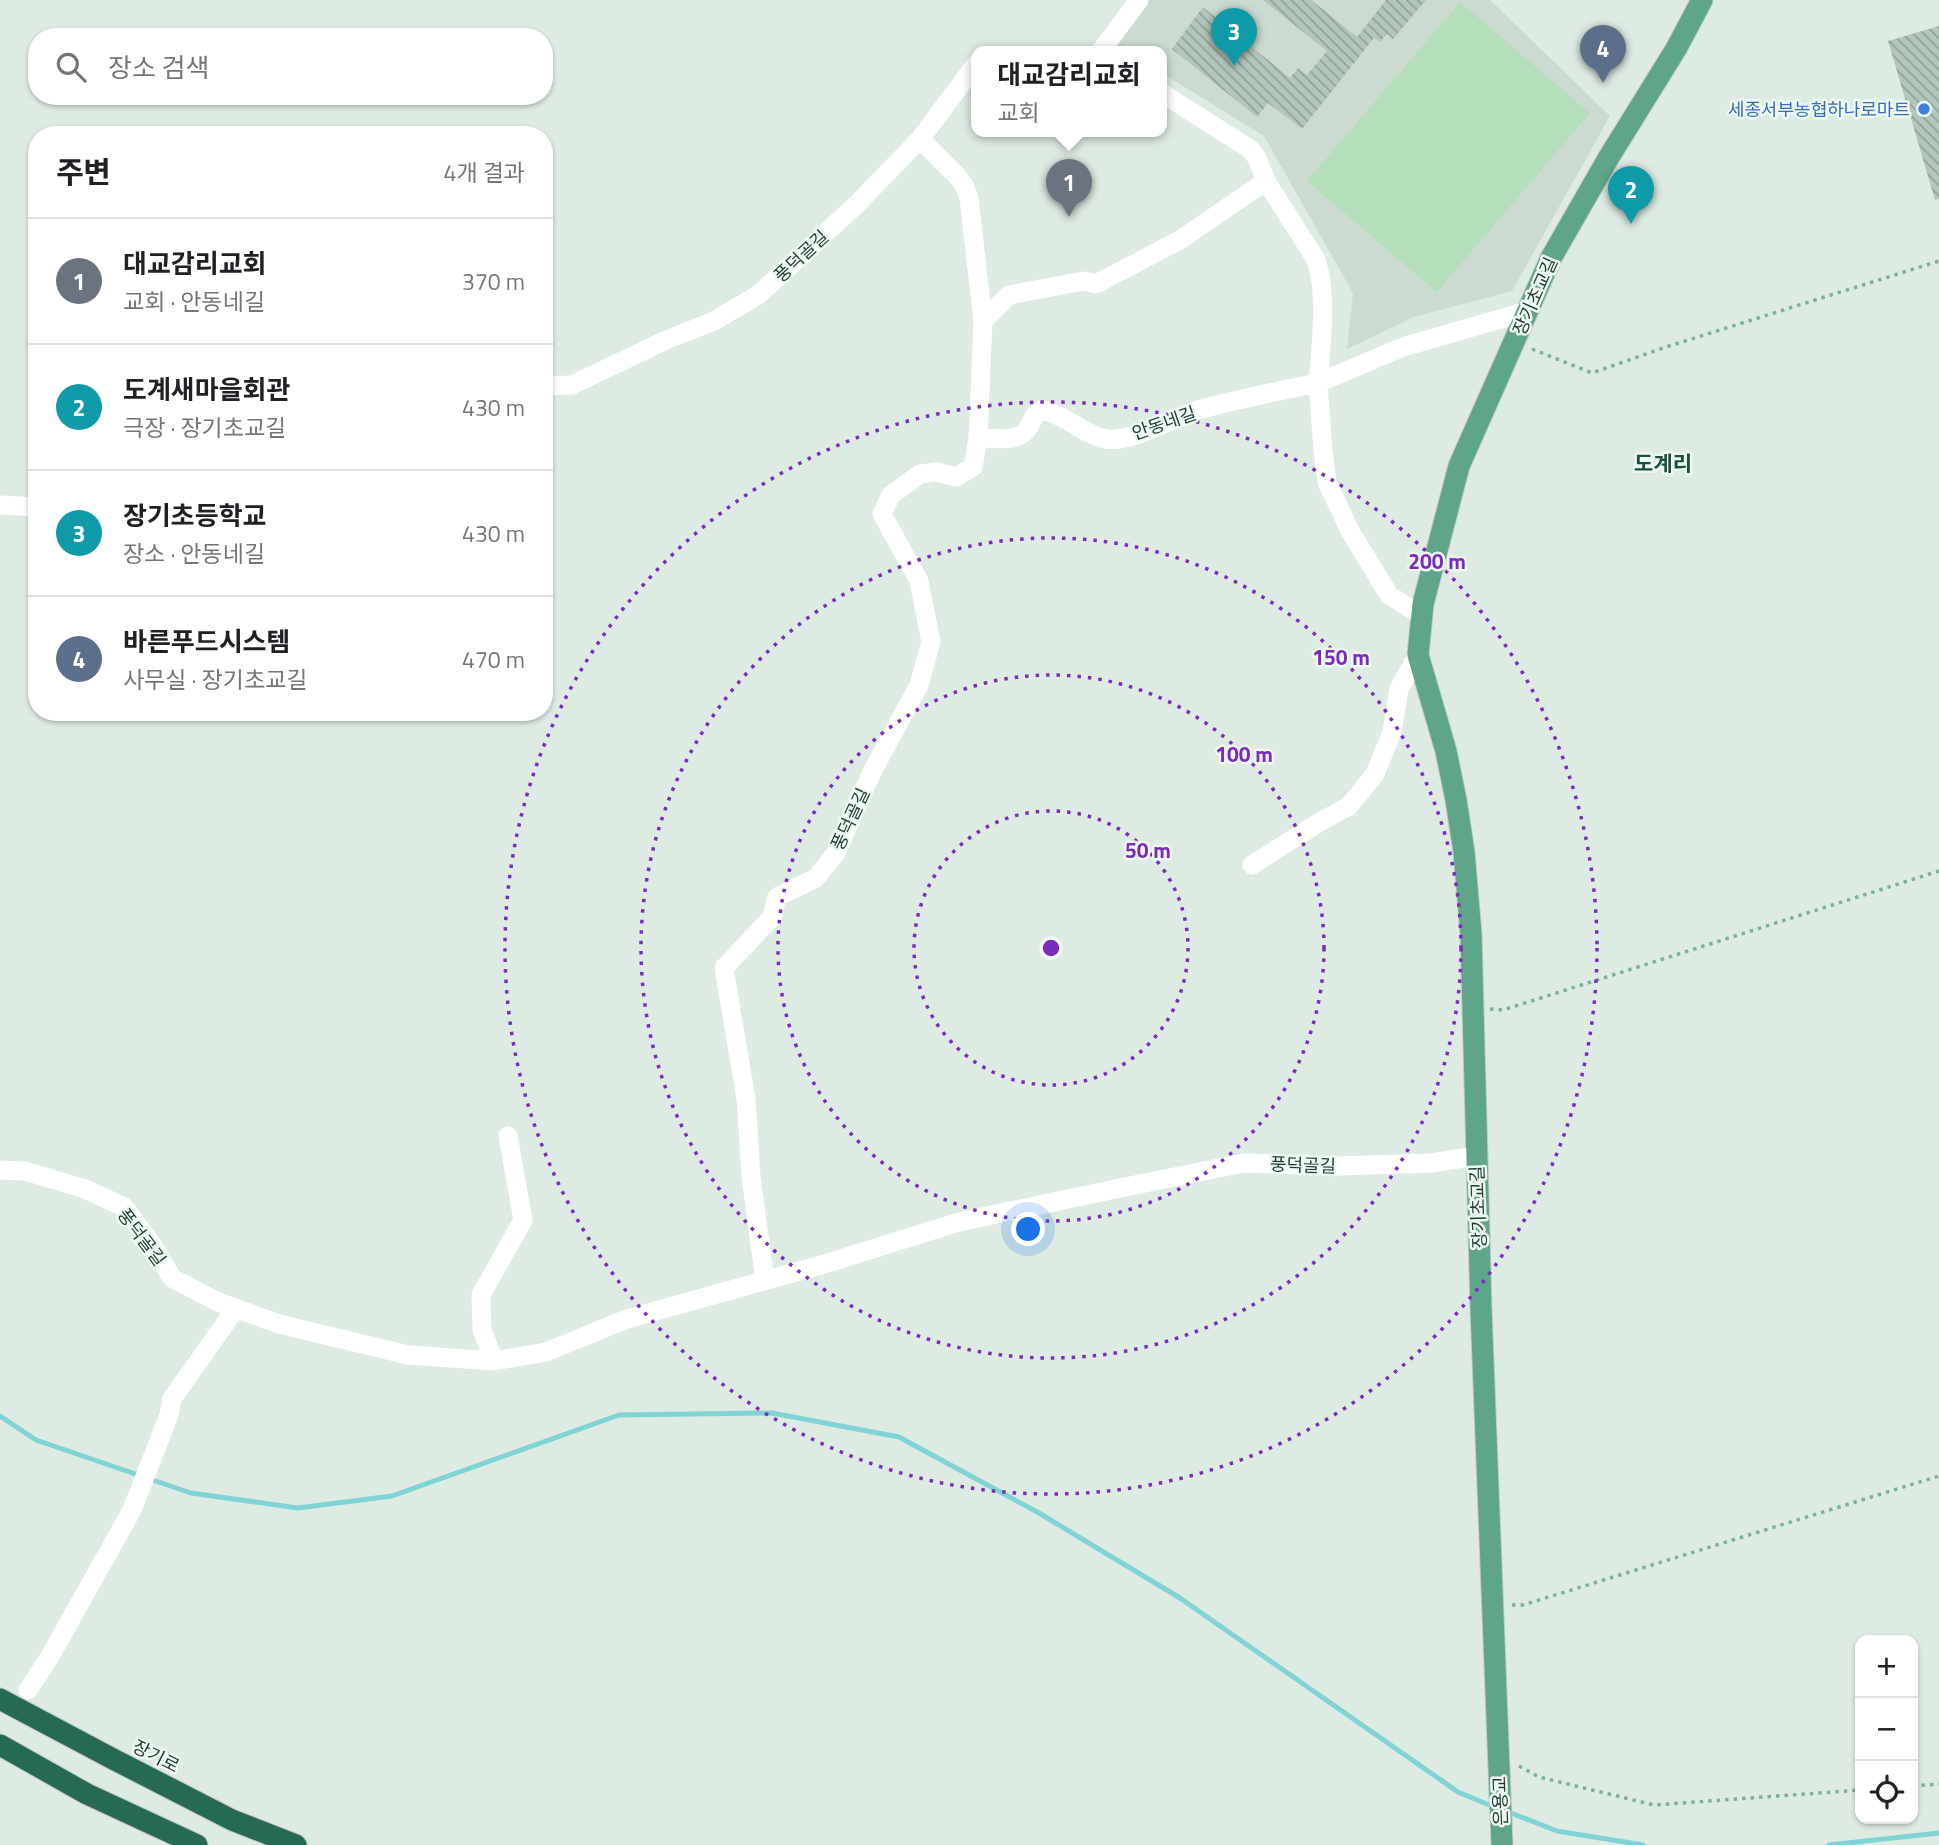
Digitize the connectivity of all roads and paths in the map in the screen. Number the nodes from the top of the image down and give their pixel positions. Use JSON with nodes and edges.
{"nodes":[{"id":1,"x":1139,"y":0,"type":"edge"},
{"id":2,"x":1702,"y":0,"type":"edge"},
{"id":3,"x":1105,"y":46,"type":"edge"},
{"id":4,"x":971,"y":71,"type":"edge"},
{"id":5,"x":1167,"y":96,"type":"edge"},
{"id":6,"x":919,"y":139,"type":"junction"},
{"id":7,"x":1266,"y":181,"type":"junction"},
{"id":8,"x":1939,"y":261,"type":"edge"},
{"id":9,"x":1528,"y":311,"type":"junction"},
{"id":10,"x":983,"y":320,"type":"junction"},
{"id":11,"x":1514,"y":342,"type":"junction"},
{"id":12,"x":1318,"y":383,"type":"junction"},
{"id":13,"x":553,"y":386,"type":"edge"},
{"id":14,"x":978,"y":438,"type":"junction"},
{"id":15,"x":0,"y":505,"type":"edge"},
{"id":16,"x":28,"y":507,"type":"edge"},
{"id":17,"x":1422,"y":616,"type":"junction"},
{"id":18,"x":1418,"y":655,"type":"junction"},
{"id":19,"x":1252,"y":865,"type":"dead end"},
{"id":20,"x":1939,"y":870,"type":"edge"},
{"id":21,"x":1474,"y":1008,"type":"junction"},
{"id":22,"x":508,"y":1136,"type":"dead end"},
{"id":23,"x":1476,"y":1156,"type":"junction"},
{"id":24,"x":0,"y":1170,"type":"edge"},
{"id":25,"x":765,"y":1281,"type":"junction"},
{"id":26,"x":236,"y":1308,"type":"junction"},
{"id":27,"x":494,"y":1361,"type":"junction"},
{"id":28,"x":1939,"y":1476,"type":"edge"},
{"id":29,"x":1493,"y":1605,"type":"junction"},
{"id":30,"x":28,"y":1690,"type":"dead end"},
{"id":31,"x":0,"y":1699,"type":"edge"},
{"id":32,"x":0,"y":1745,"type":"edge"},
{"id":33,"x":1499,"y":1760,"type":"junction"},
{"id":34,"x":1939,"y":1784,"type":"edge"},
{"id":35,"x":1918,"y":1786,"type":"edge"},
{"id":36,"x":1855,"y":1790,"type":"edge"},
{"id":37,"x":1502,"y":1841,"type":"edge"},
{"id":38,"x":197,"y":1845,"type":"edge"},
{"id":39,"x":296,"y":1845,"type":"edge"}],
"edges":[{"from":1,"to":3,"type":"street"},
{"from":2,"to":9,"type":"main road","name":"장기초교길"},
{"from":4,"to":6,"type":"street"},
{"from":5,"to":7,"type":"street"},
{"from":6,"to":10,"type":"street"},
{"from":6,"to":13,"type":"street","name":"풍덕골길"},
{"from":7,"to":10,"type":"street"},
{"from":7,"to":12,"type":"street"},
{"from":8,"to":11,"type":"path"},
{"from":9,"to":11,"type":"main road","name":"장기초교길"},
{"from":9,"to":12,"type":"street","name":"안동네길"},
{"from":10,"to":14,"type":"street"},
{"from":11,"to":17,"type":"main road","name":"장기초교길"},
{"from":12,"to":14,"type":"street","name":"안동네길"},
{"from":12,"to":17,"type":"street"},
{"from":14,"to":25,"type":"street","name":"풍덕골길"},
{"from":15,"to":16,"type":"street"},
{"from":17,"to":18,"type":"main road","name":"장기초교길"},
{"from":18,"to":19,"type":"street","name":"장기초교길"},
{"from":18,"to":21,"type":"main road","name":"장기초교길"},
{"from":20,"to":21,"type":"path"},
{"from":21,"to":23,"type":"main road","name":"장기초교길"},
{"from":22,"to":27,"type":"street"},
{"from":23,"to":25,"type":"street","name":"풍덕골길"},
{"from":23,"to":29,"type":"main road","name":"장기초교길"},
{"from":24,"to":26,"type":"street","name":"풍덕골길"},
{"from":25,"to":27,"type":"street","name":"풍덕골길"},
{"from":26,"to":27,"type":"street","name":"풍덕골길"},
{"from":26,"to":30,"type":"street"},
{"from":28,"to":29,"type":"path"},
{"from":29,"to":33,"type":"main road","name":"장기초교길"},
{"from":31,"to":39,"type":"highway","name":"장기로"},
{"from":32,"to":38,"type":"highway"},
{"from":33,"to":36,"type":"path"},
{"from":33,"to":37,"type":"main road","name":"은용교"},
{"from":34,"to":35,"type":"path"}]}
